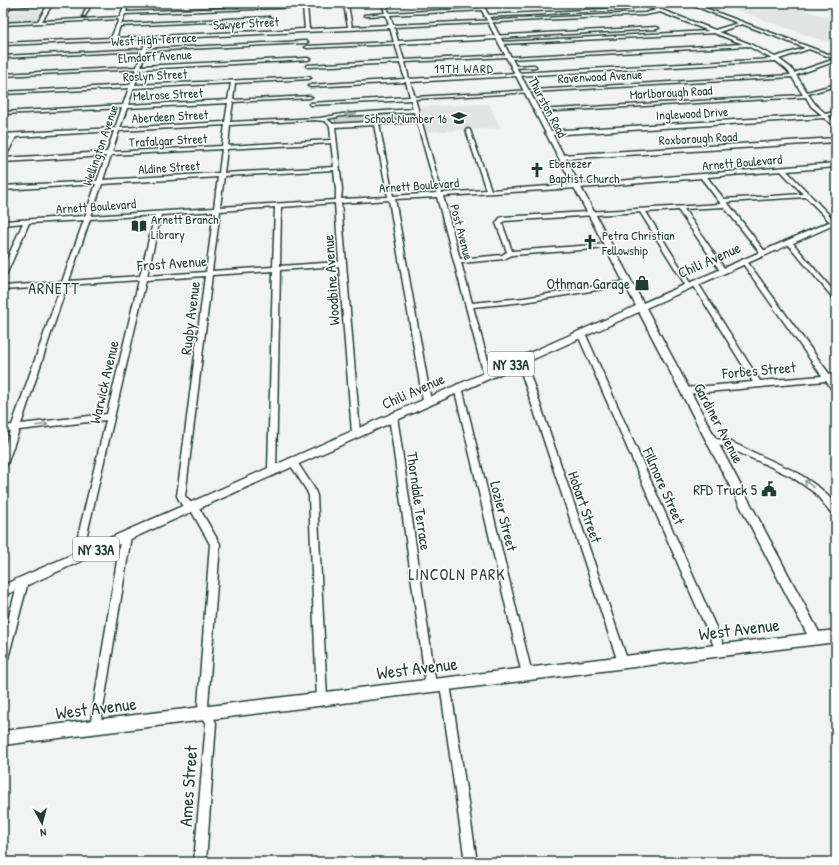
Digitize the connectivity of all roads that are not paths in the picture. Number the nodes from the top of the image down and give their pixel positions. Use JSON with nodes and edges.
{"nodes":[{"id":1,"x":51,"y":3,"type":"edge"},
{"id":2,"x":61,"y":3,"type":"edge"},
{"id":3,"x":90,"y":3,"type":"edge"},
{"id":4,"x":127,"y":3,"type":"edge"},
{"id":5,"x":196,"y":3,"type":"edge"},
{"id":6,"x":232,"y":3,"type":"edge"},
{"id":7,"x":372,"y":3,"type":"edge"},
{"id":8,"x":384,"y":3,"type":"edge"},
{"id":9,"x":517,"y":3,"type":"edge"},
{"id":10,"x":643,"y":3,"type":"edge"},
{"id":11,"x":688,"y":3,"type":"edge"},
{"id":12,"x":12,"y":4,"type":"edge"},
{"id":13,"x":305,"y":4,"type":"edge"},
{"id":14,"x":346,"y":4,"type":"edge"},
{"id":15,"x":270,"y":5,"type":"edge"},
{"id":16,"x":3,"y":6,"type":"edge"},
{"id":17,"x":481,"y":6,"type":"edge"},
{"id":18,"x":231,"y":9,"type":"junction"},
{"id":19,"x":194,"y":10,"type":"junction"},
{"id":20,"x":659,"y":11,"type":"junction"},
{"id":21,"x":4,"y":14,"type":"edge"},
{"id":22,"x":123,"y":14,"type":"junction"},
{"id":23,"x":366,"y":14,"type":"dead end"},
{"id":24,"x":387,"y":14,"type":"junction"},
{"id":25,"x":84,"y":15,"type":"dead end"},
{"id":26,"x":122,"y":18,"type":"junction"},
{"id":27,"x":270,"y":18,"type":"junction"},
{"id":28,"x":488,"y":20,"type":"junction"},
{"id":29,"x":39,"y":23,"type":"junction"},
{"id":30,"x":742,"y":23,"type":"junction"},
{"id":31,"x":3,"y":24,"type":"edge"},
{"id":32,"x":119,"y":25,"type":"junction"},
{"id":33,"x":392,"y":26,"type":"junction"},
{"id":34,"x":350,"y":28,"type":"junction"},
{"id":35,"x":657,"y":28,"type":"dead end"},
{"id":36,"x":306,"y":30,"type":"junction"},
{"id":37,"x":269,"y":32,"type":"junction"},
{"id":38,"x":714,"y":32,"type":"junction"},
{"id":39,"x":149,"y":37,"type":"junction"},
{"id":40,"x":113,"y":39,"type":"junction"},
{"id":41,"x":499,"y":39,"type":"junction"},
{"id":42,"x":397,"y":43,"type":"junction"},
{"id":43,"x":3,"y":44,"type":"edge"},
{"id":44,"x":307,"y":45,"type":"junction"},
{"id":45,"x":749,"y":45,"type":"junction"},
{"id":46,"x":809,"y":48,"type":"junction"},
{"id":47,"x":144,"y":50,"type":"junction"},
{"id":48,"x":3,"y":57,"type":"edge"},
{"id":49,"x":508,"y":57,"type":"junction"},
{"id":50,"x":308,"y":59,"type":"junction"},
{"id":51,"x":776,"y":59,"type":"junction"},
{"id":52,"x":836,"y":59,"type":"edge"},
{"id":53,"x":402,"y":61,"type":"junction"},
{"id":54,"x":308,"y":66,"type":"junction"},
{"id":55,"x":534,"y":66,"type":"dead end"},
{"id":56,"x":513,"y":67,"type":"junction"},
{"id":57,"x":138,"y":68,"type":"junction"},
{"id":58,"x":3,"y":75,"type":"edge"},
{"id":59,"x":518,"y":75,"type":"junction"},
{"id":60,"x":794,"y":75,"type":"junction"},
{"id":61,"x":309,"y":78,"type":"junction"},
{"id":62,"x":408,"y":81,"type":"junction"},
{"id":63,"x":233,"y":82,"type":"junction"},
{"id":64,"x":836,"y":85,"type":"edge"},
{"id":65,"x":310,"y":86,"type":"junction"},
{"id":66,"x":132,"y":87,"type":"junction"},
{"id":67,"x":526,"y":91,"type":"junction"},
{"id":68,"x":3,"y":93,"type":"edge"},
{"id":69,"x":806,"y":95,"type":"junction"},
{"id":70,"x":310,"y":97,"type":"junction"},
{"id":71,"x":413,"y":98,"type":"junction"},
{"id":72,"x":230,"y":101,"type":"junction"},
{"id":73,"x":311,"y":104,"type":"junction"},
{"id":74,"x":125,"y":107,"type":"junction"},
{"id":75,"x":416,"y":110,"type":"junction"},
{"id":76,"x":537,"y":111,"type":"junction"},
{"id":77,"x":836,"y":112,"type":"edge"},
{"id":78,"x":3,"y":113,"type":"edge"},
{"id":79,"x":825,"y":116,"type":"junction"},
{"id":80,"x":332,"y":118,"type":"junction"},
{"id":81,"x":313,"y":119,"type":"junction"},
{"id":82,"x":419,"y":120,"type":"junction"},
{"id":83,"x":228,"y":123,"type":"junction"},
{"id":84,"x":376,"y":123,"type":"junction"},
{"id":85,"x":332,"y":125,"type":"junction"},
{"id":86,"x":836,"y":126,"type":"edge"},
{"id":87,"x":117,"y":130,"type":"junction"},
{"id":88,"x":468,"y":130,"type":"dead end"},
{"id":89,"x":548,"y":133,"type":"junction"},
{"id":90,"x":14,"y":135,"type":"junction"},
{"id":91,"x":3,"y":136,"type":"edge"},
{"id":92,"x":836,"y":140,"type":"edge"},
{"id":93,"x":334,"y":141,"type":"junction"},
{"id":94,"x":225,"y":147,"type":"junction"},
{"id":95,"x":109,"y":154,"type":"junction"},
{"id":96,"x":3,"y":156,"type":"edge"},
{"id":97,"x":561,"y":157,"type":"junction"},
{"id":98,"x":3,"y":160,"type":"edge"},
{"id":99,"x":836,"y":166,"type":"edge"},
{"id":100,"x":337,"y":168,"type":"junction"},
{"id":101,"x":784,"y":170,"type":"junction"},
{"id":102,"x":221,"y":175,"type":"junction"},
{"id":103,"x":703,"y":176,"type":"junction"},
{"id":104,"x":99,"y":182,"type":"junction"},
{"id":105,"x":576,"y":186,"type":"junction"},
{"id":106,"x":3,"y":188,"type":"edge"},
{"id":107,"x":489,"y":192,"type":"junction"},
{"id":108,"x":440,"y":195,"type":"junction"},
{"id":109,"x":807,"y":195,"type":"junction"},
{"id":110,"x":391,"y":198,"type":"junction"},
{"id":111,"x":339,"y":202,"type":"junction"},
{"id":112,"x":724,"y":203,"type":"junction"},
{"id":113,"x":278,"y":205,"type":"junction"},
{"id":114,"x":680,"y":208,"type":"junction"},
{"id":115,"x":217,"y":209,"type":"junction"},
{"id":116,"x":642,"y":210,"type":"junction"},
{"id":117,"x":158,"y":213,"type":"junction"},
{"id":118,"x":591,"y":214,"type":"junction"},
{"id":119,"x":87,"y":218,"type":"junction"},
{"id":120,"x":28,"y":221,"type":"junction"},
{"id":121,"x":3,"y":223,"type":"edge"},
{"id":122,"x":835,"y":223,"type":"edge"},
{"id":123,"x":789,"y":242,"type":"junction"},
{"id":124,"x":608,"y":246,"type":"junction"},
{"id":125,"x":510,"y":253,"type":"junction"},
{"id":126,"x":763,"y":253,"type":"junction"},
{"id":127,"x":458,"y":261,"type":"junction"},
{"id":128,"x":744,"y":261,"type":"junction"},
{"id":129,"x":342,"y":264,"type":"junction"},
{"id":130,"x":275,"y":268,"type":"junction"},
{"id":131,"x":723,"y":271,"type":"junction"},
{"id":132,"x":210,"y":273,"type":"junction"},
{"id":133,"x":3,"y":275,"type":"edge"},
{"id":134,"x":142,"y":278,"type":"junction"},
{"id":135,"x":64,"y":283,"type":"junction"},
{"id":136,"x":628,"y":283,"type":"junction"},
{"id":137,"x":692,"y":284,"type":"junction"},
{"id":138,"x":3,"y":288,"type":"edge"},
{"id":139,"x":836,"y":298,"type":"edge"},
{"id":140,"x":469,"y":305,"type":"junction"},
{"id":141,"x":640,"y":308,"type":"junction"},
{"id":142,"x":581,"y":333,"type":"junction"},
{"id":143,"x":521,"y":360,"type":"junction"},
{"id":144,"x":488,"y":374,"type":"junction"},
{"id":145,"x":827,"y":377,"type":"junction"},
{"id":146,"x":836,"y":377,"type":"edge"},
{"id":147,"x":758,"y":384,"type":"junction"},
{"id":148,"x":458,"y":388,"type":"junction"},
{"id":149,"x":836,"y":389,"type":"edge"},
{"id":150,"x":685,"y":391,"type":"junction"},
{"id":151,"x":427,"y":401,"type":"junction"},
{"id":152,"x":393,"y":416,"type":"junction"},
{"id":153,"x":110,"y":418,"type":"junction"},
{"id":154,"x":3,"y":428,"type":"edge"},
{"id":155,"x":16,"y":428,"type":"junction"},
{"id":156,"x":356,"y":433,"type":"junction"},
{"id":157,"x":712,"y":441,"type":"junction"},
{"id":158,"x":292,"y":462,"type":"junction"},
{"id":159,"x":3,"y":464,"type":"edge"},
{"id":160,"x":272,"y":470,"type":"junction"},
{"id":161,"x":190,"y":507,"type":"junction"},
{"id":162,"x":836,"y":512,"type":"edge"},
{"id":163,"x":126,"y":536,"type":"junction"},
{"id":164,"x":78,"y":557,"type":"junction"},
{"id":165,"x":23,"y":582,"type":"junction"},
{"id":166,"x":3,"y":591,"type":"edge"},
{"id":167,"x":836,"y":636,"type":"edge"},
{"id":168,"x":816,"y":639,"type":"junction"},
{"id":169,"x":721,"y":650,"type":"junction"},
{"id":170,"x":3,"y":658,"type":"edge"},
{"id":171,"x":623,"y":662,"type":"junction"},
{"id":172,"x":528,"y":674,"type":"junction"},
{"id":173,"x":445,"y":684,"type":"junction"},
{"id":174,"x":431,"y":685,"type":"junction"},
{"id":175,"x":322,"y":699,"type":"junction"},
{"id":176,"x":207,"y":713,"type":"junction"},
{"id":177,"x":95,"y":727,"type":"junction"},
{"id":178,"x":3,"y":738,"type":"edge"},
{"id":179,"x":200,"y":862,"type":"edge"},
{"id":180,"x":471,"y":862,"type":"edge"}],
"edges":[{"from":1,"to":2,"type":"street"},
{"from":1,"to":12,"type":"street"},
{"from":1,"to":29,"type":"street"},
{"from":3,"to":25,"type":"street"},
{"from":4,"to":22,"type":"street"},
{"from":5,"to":19,"type":"street"},
{"from":6,"to":18,"type":"street"},
{"from":7,"to":14,"type":"street"},
{"from":8,"to":24,"type":"street","name":"Post Avenue"},
{"from":9,"to":17,"type":"street"},
{"from":10,"to":20,"type":"street"},
{"from":10,"to":28,"type":"street"},
{"from":11,"to":30,"type":"street"},
{"from":12,"to":16,"type":"street"},
{"from":12,"to":21,"type":"main road"},
{"from":13,"to":14,"type":"street"},
{"from":13,"to":15,"type":"street"},
{"from":13,"to":36,"type":"street"},
{"from":14,"to":34,"type":"street"},
{"from":15,"to":18,"type":"street"},
{"from":15,"to":27,"type":"street"},
{"from":17,"to":24,"type":"street"},
{"from":17,"to":28,"type":"main road","name":"Thurston Road"},
{"from":18,"to":19,"type":"street"},
{"from":19,"to":22,"type":"street"},
{"from":20,"to":28,"type":"street"},
{"from":20,"to":38,"type":"street"},
{"from":22,"to":26,"type":"street"},
{"from":23,"to":24,"type":"street"},
{"from":24,"to":33,"type":"street","name":"Post Avenue"},
{"from":26,"to":29,"type":"street"},
{"from":26,"to":32,"type":"street"},
{"from":27,"to":32,"type":"street"},
{"from":27,"to":37,"type":"street"},
{"from":28,"to":33,"type":"street","name":"Sawyer Street"},
{"from":28,"to":41,"type":"main road","name":"Thurston Road"},
{"from":29,"to":31,"type":"street"},
{"from":30,"to":38,"type":"street"},
{"from":30,"to":46,"type":"street"},
{"from":32,"to":40,"type":"street"},
{"from":33,"to":34,"type":"street","name":"Sawyer Street"},
{"from":33,"to":42,"type":"street","name":"Post Avenue"},
{"from":34,"to":36,"type":"street","name":"Sawyer Street"},
{"from":35,"to":41,"type":"street"},
{"from":36,"to":37,"type":"street","name":"Sawyer Street"},
{"from":36,"to":44,"type":"street"},
{"from":37,"to":39,"type":"street","name":"Sawyer Street"},
{"from":38,"to":41,"type":"street"},
{"from":38,"to":45,"type":"street"},
{"from":39,"to":40,"type":"street","name":"Sawyer Street"},
{"from":39,"to":47,"type":"street","name":"Wellington Avenue"},
{"from":40,"to":43,"type":"street","name":"Sawyer Street"},
{"from":41,"to":42,"type":"street","name":"West High Terrace"},
{"from":41,"to":49,"type":"main road","name":"Thurston Road"},
{"from":42,"to":44,"type":"street","name":"West High Terrace"},
{"from":42,"to":53,"type":"street","name":"Post Avenue"},
{"from":44,"to":47,"type":"street","name":"West High Terrace"},
{"from":44,"to":50,"type":"street"},
{"from":45,"to":49,"type":"street"},
{"from":45,"to":51,"type":"street"},
{"from":46,"to":51,"type":"street"},
{"from":46,"to":52,"type":"street"},
{"from":47,"to":48,"type":"street","name":"West High Terrace"},
{"from":47,"to":57,"type":"street","name":"Wellington Avenue"},
{"from":49,"to":53,"type":"street"},
{"from":49,"to":56,"type":"main road","name":"Thurston Road"},
{"from":50,"to":54,"type":"street"},
{"from":50,"to":57,"type":"street","name":"Elmdorf Avenue"},
{"from":51,"to":59,"type":"street"},
{"from":51,"to":60,"type":"street"},
{"from":52,"to":60,"type":"street","name":"Ravenwood Avenue"},
{"from":53,"to":54,"type":"street"},
{"from":53,"to":62,"type":"street","name":"Post Avenue"},
{"from":54,"to":61,"type":"street"},
{"from":55,"to":56,"type":"street"},
{"from":56,"to":59,"type":"main road","name":"Thurston Road"},
{"from":57,"to":58,"type":"street","name":"Elmdorf Avenue"},
{"from":57,"to":66,"type":"street","name":"Wellington Avenue"},
{"from":59,"to":62,"type":"street"},
{"from":59,"to":67,"type":"main road","name":"Thurston Road"},
{"from":60,"to":67,"type":"street","name":"Ravenwood Avenue"},
{"from":60,"to":69,"type":"street"},
{"from":61,"to":63,"type":"street","name":"Roslyn Street"},
{"from":61,"to":65,"type":"street"},
{"from":62,"to":65,"type":"street"},
{"from":62,"to":71,"type":"street","name":"Post Avenue"},
{"from":63,"to":66,"type":"street","name":"Roslyn Street"},
{"from":63,"to":72,"type":"street","name":"Rugby Avenue"},
{"from":64,"to":69,"type":"street","name":"Marlborough Road"},
{"from":65,"to":70,"type":"street"},
{"from":66,"to":68,"type":"street","name":"Roslyn Street"},
{"from":66,"to":74,"type":"street","name":"Wellington Avenue"},
{"from":67,"to":71,"type":"street","name":"Ravenwood Avenue"},
{"from":67,"to":76,"type":"main road","name":"Thurston Road"},
{"from":69,"to":76,"type":"street","name":"Marlborough Road"},
{"from":69,"to":79,"type":"street"},
{"from":70,"to":72,"type":"street","name":"Melrose Street"},
{"from":70,"to":73,"type":"street"},
{"from":71,"to":73,"type":"street","name":"Ravenwood Avenue"},
{"from":71,"to":75,"type":"street","name":"Post Avenue"},
{"from":72,"to":74,"type":"street","name":"Melrose Street"},
{"from":72,"to":83,"type":"street","name":"Rugby Avenue"},
{"from":73,"to":81,"type":"street"},
{"from":74,"to":78,"type":"street","name":"Melrose Street"},
{"from":74,"to":87,"type":"street","name":"Wellington Avenue"},
{"from":75,"to":80,"type":"street","name":"Aberdeen Street","one_way":true},
{"from":75,"to":82,"type":"street","name":"Post Avenue"},
{"from":76,"to":89,"type":"main road","name":"Thurston Road"},
{"from":77,"to":79,"type":"street","name":"Inglewood Drive"},
{"from":79,"to":86,"type":"street"},
{"from":79,"to":89,"type":"street","name":"Inglewood Drive"},
{"from":80,"to":81,"type":"street","name":"Aberdeen Street"},
{"from":80,"to":85,"type":"street"},
{"from":81,"to":83,"type":"street","name":"Aberdeen Street"},
{"from":81,"to":85,"type":"street","name":"Aberdeen Street"},
{"from":82,"to":84,"type":"street","name":"Aberdeen Street"},
{"from":82,"to":108,"type":"street","name":"Post Avenue"},
{"from":83,"to":87,"type":"street","name":"Aberdeen Street"},
{"from":83,"to":94,"type":"street","name":"Rugby Avenue"},
{"from":84,"to":85,"type":"street","name":"Aberdeen Street"},
{"from":84,"to":110,"type":"street"},
{"from":85,"to":93,"type":"street","name":"Woodbine Avenue"},
{"from":87,"to":90,"type":"street","name":"Aberdeen Street"},
{"from":87,"to":95,"type":"street","name":"Wellington Avenue"},
{"from":88,"to":107,"type":"street"},
{"from":89,"to":97,"type":"main road","name":"Thurston Road"},
{"from":90,"to":91,"type":"street","name":"Aberdeen Street"},
{"from":90,"to":96,"type":"street"},
{"from":92,"to":97,"type":"street","name":"Roxborough Road"},
{"from":93,"to":94,"type":"street","name":"Trafalgar Street"},
{"from":93,"to":100,"type":"street","name":"Woodbine Avenue"},
{"from":94,"to":95,"type":"street","name":"Trafalgar Street"},
{"from":94,"to":102,"type":"street","name":"Rugby Avenue"},
{"from":95,"to":98,"type":"street","name":"Trafalgar Street"},
{"from":95,"to":104,"type":"street","name":"Wellington Avenue"},
{"from":97,"to":105,"type":"main road","name":"Thurston Road"},
{"from":99,"to":101,"type":"street","name":"Arnett Boulevard"},
{"from":100,"to":102,"type":"street","name":"Aldine Street"},
{"from":100,"to":111,"type":"street","name":"Woodbine Avenue"},
{"from":101,"to":103,"type":"street","name":"Arnett Boulevard"},
{"from":101,"to":109,"type":"street"},
{"from":102,"to":104,"type":"street","name":"Aldine Street"},
{"from":102,"to":115,"type":"street","name":"Rugby Avenue"},
{"from":103,"to":105,"type":"street","name":"Arnett Boulevard"},
{"from":103,"to":112,"type":"street"},
{"from":104,"to":106,"type":"street","name":"Aldine Street"},
{"from":104,"to":119,"type":"street","name":"Wellington Avenue"},
{"from":105,"to":107,"type":"street","name":"Arnett Boulevard"},
{"from":105,"to":118,"type":"main road","name":"Thurston Road"},
{"from":107,"to":108,"type":"street","name":"Arnett Boulevard"},
{"from":108,"to":110,"type":"street","name":"Arnett Boulevard"},
{"from":108,"to":127,"type":"street","name":"Post Avenue"},
{"from":109,"to":112,"type":"street"},
{"from":109,"to":122,"type":"street"},
{"from":110,"to":111,"type":"street","name":"Arnett Boulevard"},
{"from":110,"to":151,"type":"street"},
{"from":111,"to":113,"type":"street","name":"Arnett Boulevard"},
{"from":111,"to":129,"type":"street","name":"Woodbine Avenue"},
{"from":112,"to":114,"type":"street"},
{"from":112,"to":126,"type":"street"},
{"from":113,"to":115,"type":"street","name":"Arnett Boulevard"},
{"from":113,"to":130,"type":"street"},
{"from":114,"to":116,"type":"street"},
{"from":114,"to":131,"type":"street"},
{"from":115,"to":117,"type":"street","name":"Arnett Boulevard"},
{"from":115,"to":132,"type":"street","name":"Rugby Avenue"},
{"from":116,"to":118,"type":"street"},
{"from":116,"to":137,"type":"street"},
{"from":117,"to":119,"type":"street","name":"Arnett Boulevard"},
{"from":117,"to":134,"type":"street","name":"Warwick Avenue"},
{"from":118,"to":124,"type":"main road","name":"Thurston Road"},
{"from":118,"to":125,"type":"street"},
{"from":119,"to":120,"type":"street","name":"Arnett Boulevard"},
{"from":119,"to":135,"type":"street","name":"Wellington Avenue"},
{"from":120,"to":121,"type":"street","name":"Arnett Boulevard"},
{"from":120,"to":133,"type":"street"},
{"from":122,"to":123,"type":"main road","name":"Chili Avenue","number":"NY 33A"},
{"from":123,"to":126,"type":"main road","name":"Chili Avenue","number":"NY 33A"},
{"from":123,"to":139,"type":"street"},
{"from":124,"to":125,"type":"street"},
{"from":124,"to":136,"type":"main road","name":"Thurston Road"},
{"from":125,"to":127,"type":"street"},
{"from":126,"to":128,"type":"main road","name":"Chili Avenue","number":"NY 33A"},
{"from":127,"to":140,"type":"street","name":"Post Avenue"},
{"from":128,"to":131,"type":"main road","name":"Chili Avenue","number":"NY 33A"},
{"from":128,"to":145,"type":"street"},
{"from":129,"to":130,"type":"street","name":"Frost Avenue"},
{"from":129,"to":156,"type":"street","name":"Woodbine Avenue"},
{"from":130,"to":132,"type":"street","name":"Frost Avenue"},
{"from":130,"to":160,"type":"street"},
{"from":131,"to":137,"type":"main road","name":"Chili Avenue","number":"NY 33A"},
{"from":132,"to":134,"type":"street","name":"Frost Avenue"},
{"from":132,"to":161,"type":"street","name":"Rugby Avenue"},
{"from":134,"to":135,"type":"street","name":"Frost Avenue"},
{"from":134,"to":153,"type":"street","name":"Warwick Avenue"},
{"from":135,"to":138,"type":"street","name":"Frost Avenue"},
{"from":135,"to":155,"type":"street","name":"Wellington Avenue"},
{"from":136,"to":140,"type":"street"},
{"from":136,"to":141,"type":"main road","name":"Thurston Road"},
{"from":137,"to":141,"type":"main road","name":"Chili Avenue","number":"NY 33A"},
{"from":137,"to":147,"type":"street"},
{"from":140,"to":144,"type":"street","name":"Post Avenue"},
{"from":141,"to":142,"type":"main road","name":"Chili Avenue","number":"NY 33A"},
{"from":141,"to":150,"type":"main road","name":"Gardiner Avenue"},
{"from":142,"to":143,"type":"main road","name":"Chili Avenue","number":"NY 33A"},
{"from":142,"to":169,"type":"street","name":"Fillmore Street"},
{"from":143,"to":144,"type":"main road","name":"Chili Avenue","number":"NY 33A"},
{"from":143,"to":171,"type":"street","name":"Hobart Street"},
{"from":144,"to":148,"type":"main road","name":"Chili Avenue","number":"NY 33A"},
{"from":145,"to":146,"type":"street","name":"Forbes Street"},
{"from":145,"to":147,"type":"street","name":"Forbes Street"},
{"from":145,"to":149,"type":"street"},
{"from":147,"to":150,"type":"street","name":"Forbes Street"},
{"from":148,"to":151,"type":"main road","name":"Chili Avenue","number":"NY 33A"},
{"from":148,"to":172,"type":"street","name":"Lozier Street"},
{"from":150,"to":157,"type":"main road","name":"Gardiner Avenue"},
{"from":151,"to":152,"type":"main road","name":"Chili Avenue","number":"NY 33A"},
{"from":152,"to":156,"type":"main road","name":"Chili Avenue","number":"NY 33A"},
{"from":152,"to":174,"type":"street","name":"Thorndale Terrace"},
{"from":155,"to":153,"type":"street","one_way":true},
{"from":153,"to":164,"type":"street","name":"Warwick Avenue"},
{"from":154,"to":155,"type":"street"},
{"from":155,"to":159,"type":"street","name":"Wellington Avenue"},
{"from":156,"to":158,"type":"main road","name":"Chili Avenue","number":"NY 33A"},
{"from":162,"to":157,"type":"street","one_way":true},
{"from":157,"to":168,"type":"main road","name":"Gardiner Avenue"},
{"from":158,"to":160,"type":"main road","name":"Chili Avenue","number":"NY 33A"},
{"from":158,"to":175,"type":"street"},
{"from":160,"to":161,"type":"main road","name":"Chili Avenue","number":"NY 33A"},
{"from":161,"to":163,"type":"main road","name":"Chili Avenue","number":"NY 33A"},
{"from":161,"to":176,"type":"street","name":"Rugby Avenue"},
{"from":163,"to":164,"type":"main road","name":"Chili Avenue","number":"NY 33A"},
{"from":163,"to":177,"type":"street"},
{"from":164,"to":165,"type":"main road","name":"Chili Avenue","number":"NY 33A"},
{"from":165,"to":166,"type":"main road","name":"Chili Avenue","number":"NY 33A"},
{"from":165,"to":170,"type":"street"},
{"from":167,"to":168,"type":"main road","name":"West Avenue"},
{"from":168,"to":169,"type":"main road","name":"West Avenue"},
{"from":169,"to":171,"type":"main road","name":"West Avenue"},
{"from":171,"to":172,"type":"main road","name":"West Avenue"},
{"from":172,"to":173,"type":"main road","name":"West Avenue"},
{"from":173,"to":174,"type":"main road","name":"West Avenue"},
{"from":173,"to":180,"type":"street"},
{"from":174,"to":175,"type":"main road","name":"West Avenue"},
{"from":175,"to":176,"type":"main road","name":"West Avenue"},
{"from":176,"to":177,"type":"main road","name":"West Avenue"},
{"from":176,"to":179,"type":"street","name":"Ames Street"},
{"from":177,"to":178,"type":"main road","name":"West Avenue"}]}
